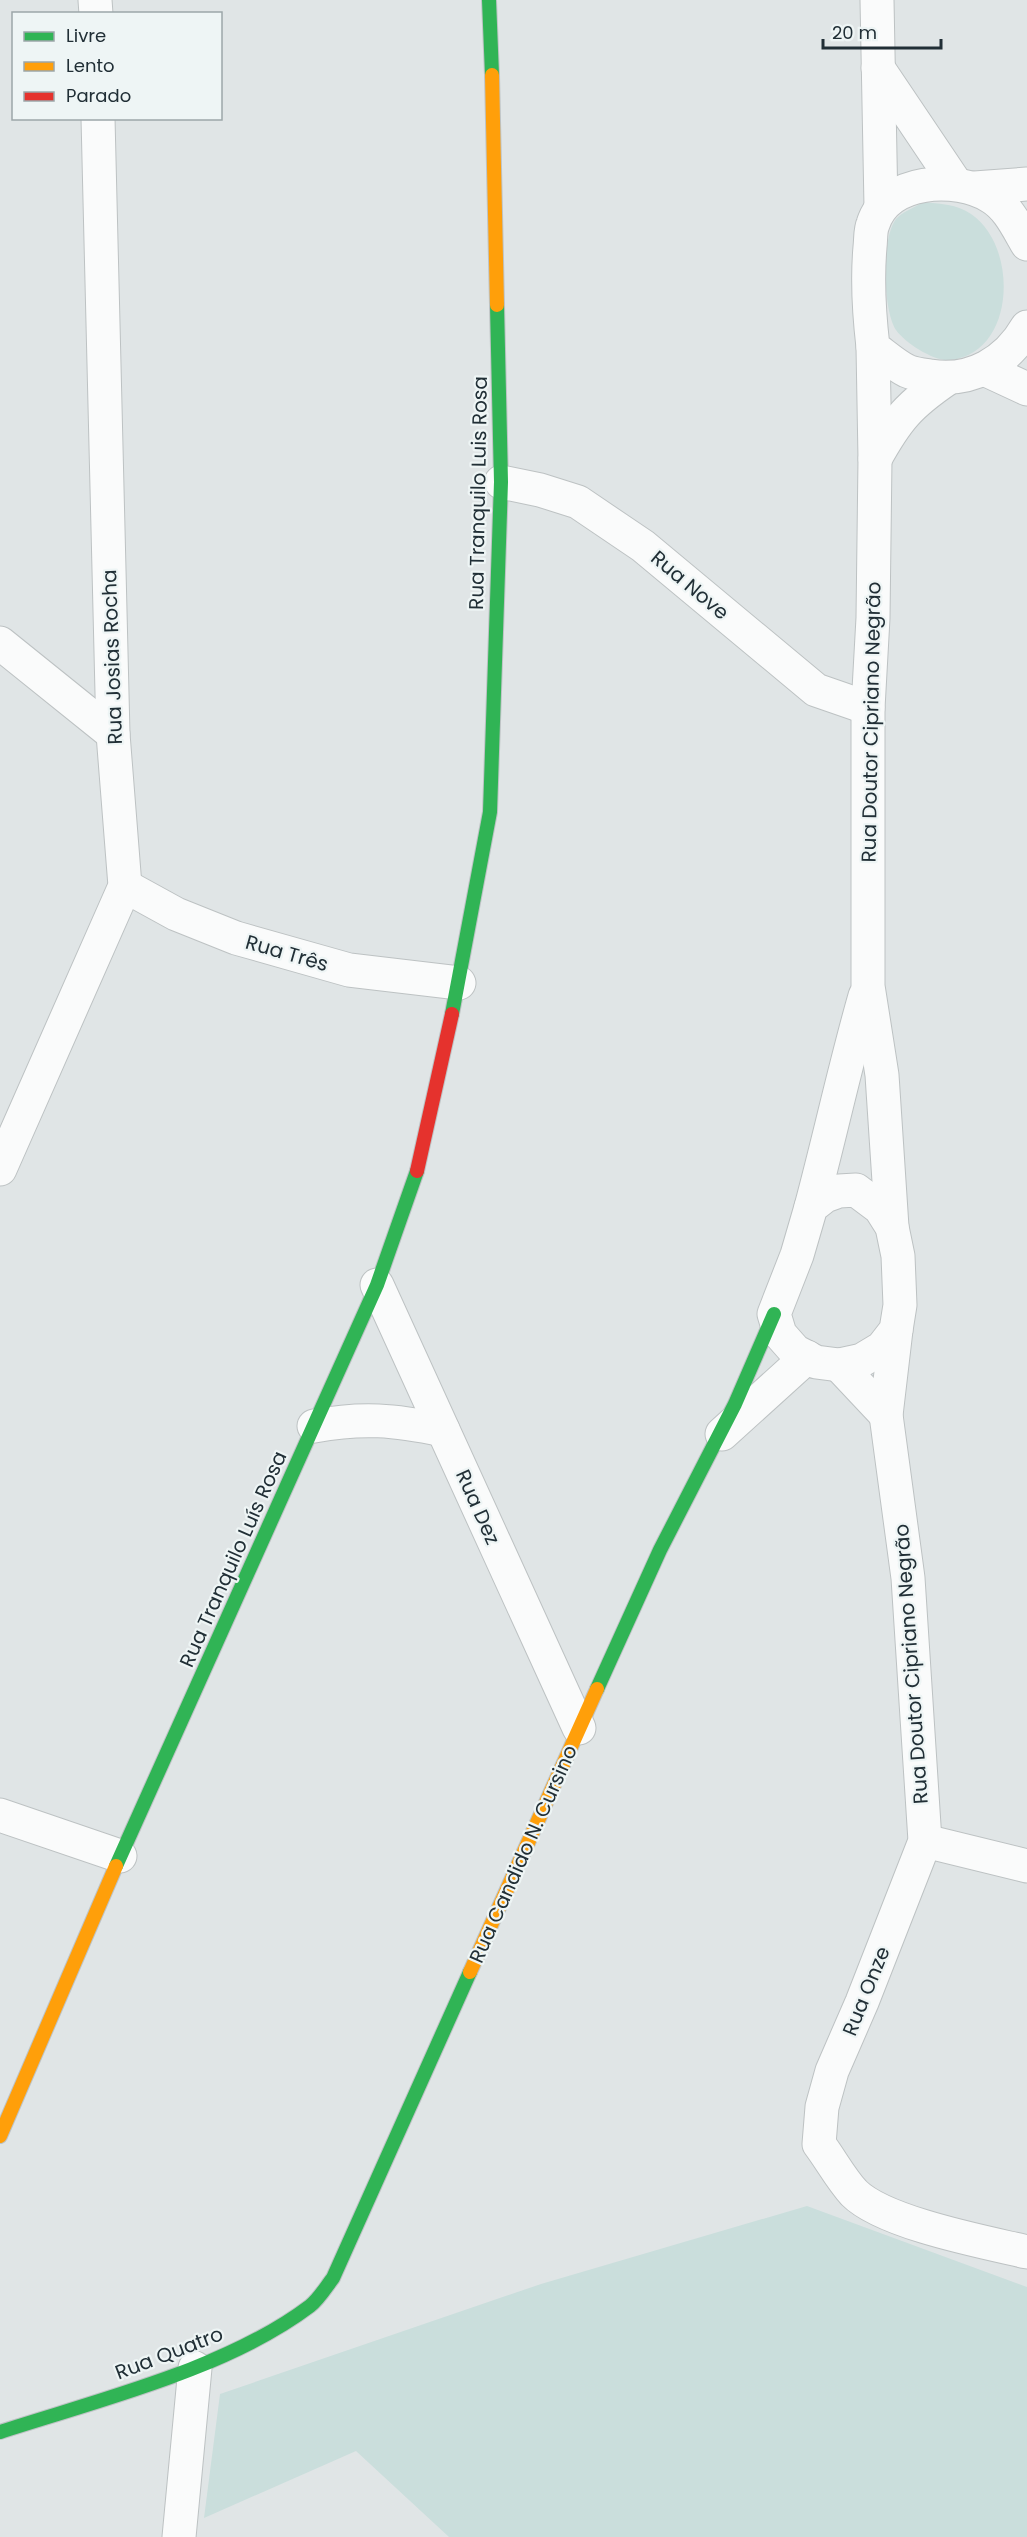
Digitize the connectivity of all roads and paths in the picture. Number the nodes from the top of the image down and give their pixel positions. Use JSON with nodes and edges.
{"nodes":[{"id":1,"x":489,"y":0,"type":"edge"},
{"id":2,"x":878,"y":0,"type":"edge"},
{"id":3,"x":878,"y":68,"type":"junction"},
{"id":4,"x":98,"y":120,"type":"edge"},
{"id":5,"x":1027,"y":184,"type":"edge"},
{"id":6,"x":965,"y":186,"type":"junction"},
{"id":7,"x":881,"y":207,"type":"junction"},
{"id":8,"x":1027,"y":244,"type":"edge"},
{"id":9,"x":1027,"y":327,"type":"edge"},
{"id":10,"x":873,"y":347,"type":"junction"},
{"id":11,"x":984,"y":369,"type":"junction"},
{"id":12,"x":946,"y":379,"type":"junction"},
{"id":13,"x":1027,"y":389,"type":"edge"},
{"id":14,"x":875,"y":459,"type":"junction"},
{"id":15,"x":501,"y":482,"type":"junction"},
{"id":16,"x":0,"y":643,"type":"edge"},
{"id":17,"x":868,"y":708,"type":"junction"},
{"id":18,"x":113,"y":734,"type":"junction"},
{"id":19,"x":125,"y":886,"type":"junction"},
{"id":20,"x":459,"y":983,"type":"junction"},
{"id":21,"x":868,"y":986,"type":"junction"},
{"id":22,"x":0,"y":1169,"type":"edge"},
{"id":23,"x":811,"y":1207,"type":"junction"},
{"id":24,"x":892,"y":1227,"type":"junction"},
{"id":25,"x":377,"y":1285,"type":"junction"},
{"id":26,"x":774,"y":1314,"type":"junction"},
{"id":27,"x":896,"y":1330,"type":"junction"},
{"id":28,"x":807,"y":1357,"type":"junction"},
{"id":29,"x":839,"y":1365,"type":"junction"},
{"id":30,"x":886,"y":1415,"type":"junction"},
{"id":31,"x":314,"y":1426,"type":"junction"},
{"id":32,"x":443,"y":1430,"type":"junction"},
{"id":33,"x":722,"y":1434,"type":"junction"},
{"id":34,"x":579,"y":1728,"type":"junction"},
{"id":35,"x":0,"y":1815,"type":"edge"},
{"id":36,"x":925,"y":1841,"type":"junction"},
{"id":37,"x":120,"y":1856,"type":"junction"},
{"id":38,"x":1027,"y":1866,"type":"edge"},
{"id":39,"x":0,"y":2136,"type":"edge"},
{"id":40,"x":1027,"y":2252,"type":"edge"},
{"id":41,"x":333,"y":2278,"type":"joint"},
{"id":42,"x":195,"y":2368,"type":"junction"},
{"id":43,"x":0,"y":2432,"type":"edge"},
{"id":44,"x":179,"y":2537,"type":"edge"}],
"edges":[{"from":1,"to":15,"type":"street","name":"Rua Tranquilo Luis Rosa"},
{"from":2,"to":3,"type":"street"},
{"from":3,"to":6,"type":"street"},
{"from":3,"to":7,"type":"street"},
{"from":4,"to":18,"type":"street","name":"Rua Josias Rocha"},
{"from":5,"to":6,"type":"street"},
{"from":6,"to":7,"type":"street"},
{"from":6,"to":8,"type":"street"},
{"from":7,"to":10,"type":"street","name":"Rua Doutor Cipriano Negrão"},
{"from":9,"to":11,"type":"street"},
{"from":10,"to":12,"type":"street"},
{"from":10,"to":14,"type":"street","name":"Rua Doutor Cipriano Negrão"},
{"from":11,"to":12,"type":"street"},
{"from":11,"to":13,"type":"street"},
{"from":12,"to":14,"type":"street","name":"Rua Doutor Cipriano Negrão"},
{"from":14,"to":17,"type":"street","name":"Rua Doutor Cipriano Negrão"},
{"from":15,"to":17,"type":"street","name":"Rua Nove"},
{"from":15,"to":20,"type":"street","name":"Rua Tranquilo Luis Rosa"},
{"from":16,"to":18,"type":"street"},
{"from":17,"to":21,"type":"street","name":"Rua Doutor Cipriano Negrão"},
{"from":18,"to":19,"type":"street","name":"Rua Josias Rocha"},
{"from":19,"to":20,"type":"street","name":"Rua Três"},
{"from":19,"to":22,"type":"street","name":"Rua Josias Rocha"},
{"from":20,"to":25,"type":"street","name":"Rua Tranquilo Luís Rosa"},
{"from":21,"to":23,"type":"street","name":"Rua Doutor Cipriano Negrão"},
{"from":21,"to":24,"type":"street","name":"Rua Doutor Cipriano Negrão"},
{"from":23,"to":24,"type":"street"},
{"from":23,"to":26,"type":"street"},
{"from":24,"to":27,"type":"street"},
{"from":25,"to":31,"type":"street","name":"Rua Tranquilo Luís Rosa"},
{"from":25,"to":32,"type":"street","name":"Rua Dez"},
{"from":26,"to":28,"type":"street"},
{"from":26,"to":33,"type":"street","name":"Rua Candido N. Cursino"},
{"from":27,"to":29,"type":"street"},
{"from":27,"to":30,"type":"street","name":"Rua Doutor Cipriano Negrão"},
{"from":28,"to":29,"type":"street"},
{"from":28,"to":33,"type":"street","name":"Rua Candido N. Cursino"},
{"from":29,"to":30,"type":"street"},
{"from":30,"to":36,"type":"street","name":"Rua Doutor Cipriano Negrão"},
{"from":31,"to":32,"type":"street"},
{"from":31,"to":37,"type":"street","name":"Rua Tranquilo Luís Rosa"},
{"from":32,"to":34,"type":"street","name":"Rua Dez"},
{"from":33,"to":34,"type":"street","name":"Rua Candido N. Cursino"},
{"from":34,"to":41,"type":"street","name":"Rua Candido N. Cursino"},
{"from":35,"to":37,"type":"street"},
{"from":36,"to":38,"type":"street"},
{"from":36,"to":40,"type":"street","name":"Rua Onze"},
{"from":37,"to":39,"type":"street","name":"Rua Tranquilo Luís Rosa"},
{"from":41,"to":42,"type":"street","name":"Rua Quatro"},
{"from":42,"to":43,"type":"street","name":"Rua Quatro"},
{"from":42,"to":44,"type":"street"}]}
